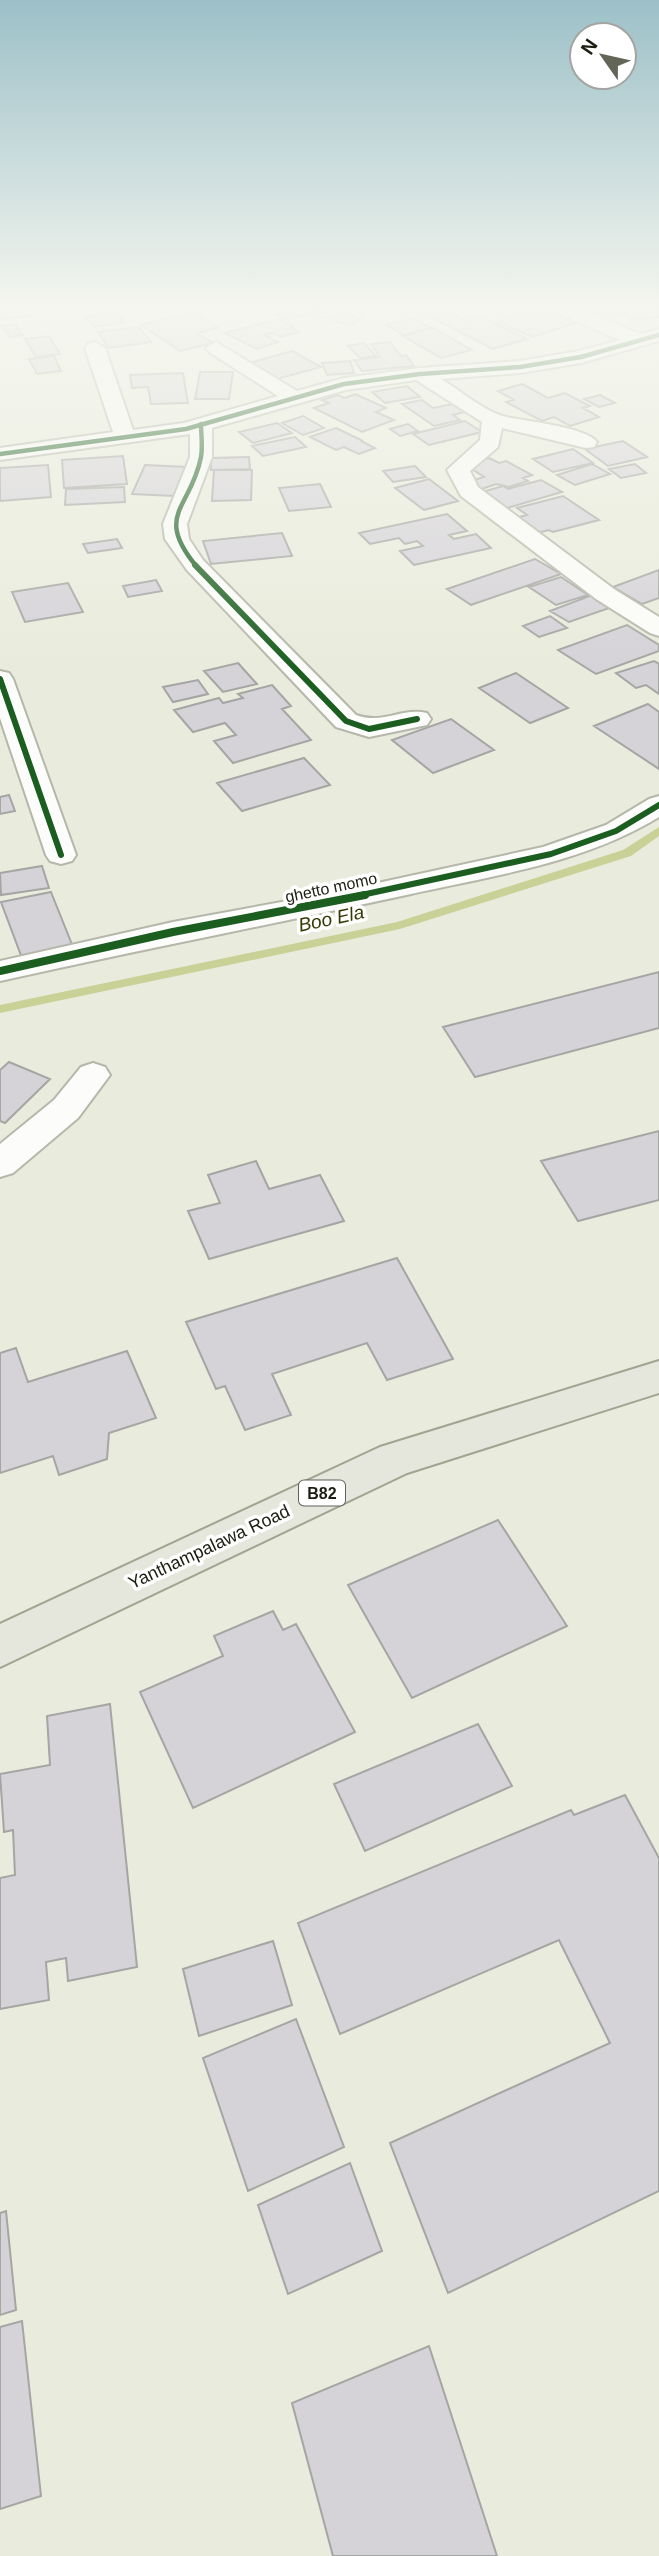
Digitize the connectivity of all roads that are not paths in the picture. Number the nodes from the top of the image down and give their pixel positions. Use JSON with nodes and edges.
{"nodes":[{"id":1,"x":122,"y":428,"type":"edge"},
{"id":2,"x":178,"y":428,"type":"edge"},
{"id":3,"x":201,"y":428,"type":"edge"},
{"id":4,"x":492,"y":428,"type":"edge"},
{"id":5,"x":528,"y":428,"type":"edge"},
{"id":6,"x":125,"y":438,"type":"junction"},
{"id":7,"x":586,"y":442,"type":"dead end"},
{"id":8,"x":0,"y":454,"type":"edge"},
{"id":9,"x":659,"y":628,"type":"edge"},
{"id":10,"x":0,"y":679,"type":"edge"},
{"id":11,"x":417,"y":719,"type":"dead end"},
{"id":12,"x":659,"y":805,"type":"edge"},
{"id":13,"x":61,"y":855,"type":"dead end"},
{"id":14,"x":0,"y":971,"type":"edge"},
{"id":15,"x":93,"y":1075,"type":"dead end"},
{"id":16,"x":0,"y":1164,"type":"edge"},
{"id":17,"x":659,"y":1377,"type":"edge"},
{"id":18,"x":0,"y":1646,"type":"edge"}],
"edges":[{"from":1,"to":6,"type":"street"},
{"from":2,"to":6,"type":"street"},
{"from":3,"to":11,"type":"street"},
{"from":4,"to":9,"type":"street"},
{"from":5,"to":7,"type":"street"},
{"from":6,"to":8,"type":"street"},
{"from":10,"to":13,"type":"street"},
{"from":12,"to":14,"type":"street","name":"ghetto momo"},
{"from":15,"to":16,"type":"street"},
{"from":17,"to":18,"type":"main road","name":"Yanthampalawa Road","number":"B82"}]}
